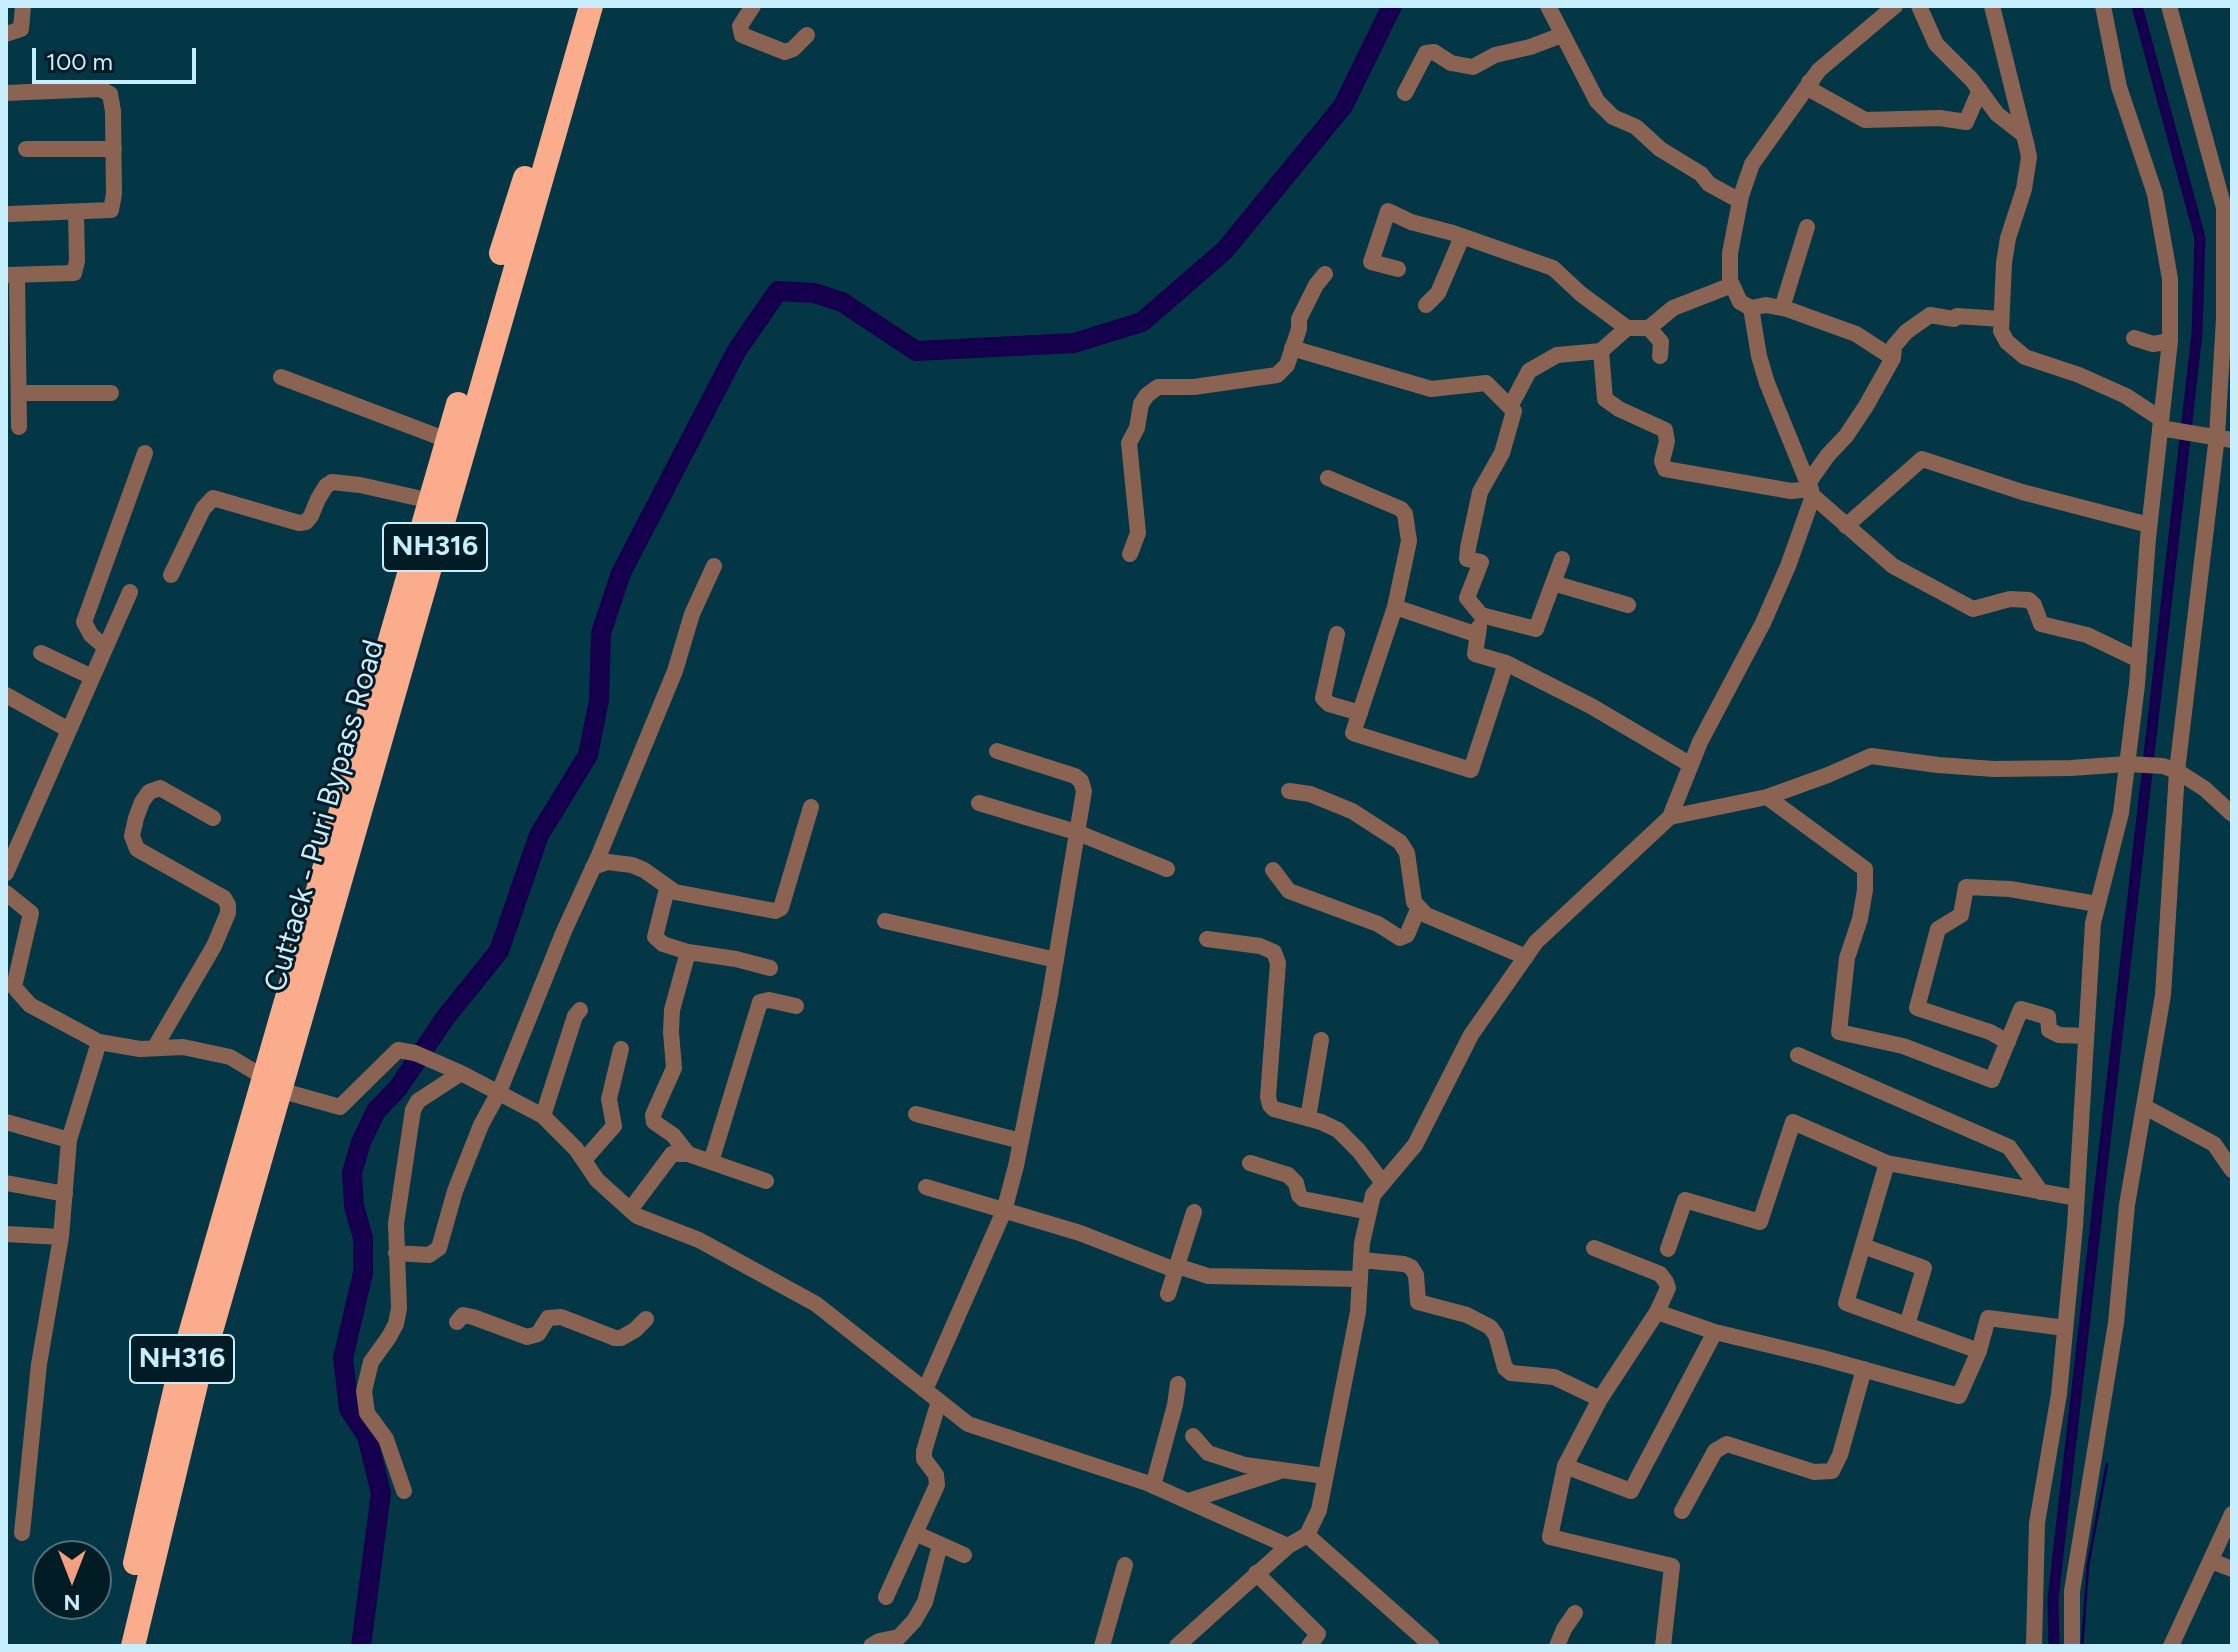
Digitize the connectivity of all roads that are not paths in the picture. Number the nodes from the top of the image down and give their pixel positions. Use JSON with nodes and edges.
{"nodes":[{"id":1,"x":23,"y":6,"type":"edge"},
{"id":2,"x":573,"y":6,"type":"edge"},
{"id":3,"x":591,"y":6,"type":"edge"},
{"id":4,"x":753,"y":6,"type":"edge"},
{"id":5,"x":1548,"y":6,"type":"edge"},
{"id":6,"x":1895,"y":6,"type":"edge"},
{"id":7,"x":1919,"y":6,"type":"edge"},
{"id":8,"x":1992,"y":6,"type":"edge"},
{"id":9,"x":2103,"y":6,"type":"edge"},
{"id":10,"x":2169,"y":6,"type":"edge"},
{"id":11,"x":6,"y":34,"type":"edge"},
{"id":12,"x":807,"y":35,"type":"dead end"},
{"id":13,"x":1562,"y":35,"type":"junction"},
{"id":14,"x":1809,"y":82,"type":"junction"},
{"id":15,"x":1980,"y":90,"type":"junction"},
{"id":16,"x":6,"y":93,"type":"edge"},
{"id":17,"x":1405,"y":93,"type":"dead end"},
{"id":18,"x":2024,"y":135,"type":"junction"},
{"id":19,"x":26,"y":149,"type":"dead end"},
{"id":20,"x":114,"y":149,"type":"junction"},
{"id":21,"x":1740,"y":201,"type":"junction"},
{"id":22,"x":76,"y":213,"type":"junction"},
{"id":23,"x":9,"y":214,"type":"dead end"},
{"id":24,"x":1807,"y":227,"type":"dead end"},
{"id":25,"x":1462,"y":237,"type":"junction"},
{"id":26,"x":1398,"y":269,"type":"dead end"},
{"id":27,"x":1325,"y":274,"type":"dead end"},
{"id":28,"x":11,"y":275,"type":"edge"},
{"id":29,"x":1732,"y":285,"type":"junction"},
{"id":30,"x":1426,"y":305,"type":"dead end"},
{"id":31,"x":1751,"y":308,"type":"junction"},
{"id":32,"x":1782,"y":308,"type":"junction"},
{"id":33,"x":2001,"y":319,"type":"junction"},
{"id":34,"x":1627,"y":328,"type":"junction"},
{"id":35,"x":1649,"y":328,"type":"junction"},
{"id":36,"x":2134,"y":338,"type":"dead end"},
{"id":37,"x":2170,"y":341,"type":"junction"},
{"id":38,"x":1292,"y":348,"type":"junction"},
{"id":39,"x":1601,"y":351,"type":"junction"},
{"id":40,"x":1660,"y":356,"type":"dead end"},
{"id":41,"x":1893,"y":358,"type":"junction"},
{"id":42,"x":281,"y":377,"type":"dead end"},
{"id":43,"x":19,"y":393,"type":"junction"},
{"id":44,"x":111,"y":393,"type":"dead end"},
{"id":45,"x":1510,"y":407,"type":"junction"},
{"id":46,"x":2160,"y":424,"type":"junction"},
{"id":47,"x":19,"y":427,"type":"dead end"},
{"id":48,"x":2225,"y":438,"type":"edge"},
{"id":49,"x":447,"y":440,"type":"junction"},
{"id":50,"x":145,"y":453,"type":"dead end"},
{"id":51,"x":1328,"y":478,"type":"dead end"},
{"id":52,"x":1811,"y":489,"type":"junction"},
{"id":53,"x":431,"y":501,"type":"junction"},
{"id":54,"x":2149,"y":525,"type":"junction"},
{"id":55,"x":1846,"y":526,"type":"junction"},
{"id":56,"x":1130,"y":554,"type":"dead end"},
{"id":57,"x":1562,"y":559,"type":"dead end"},
{"id":58,"x":714,"y":566,"type":"dead end"},
{"id":59,"x":171,"y":575,"type":"dead end"},
{"id":60,"x":1553,"y":583,"type":"junction"},
{"id":61,"x":130,"y":592,"type":"dead end"},
{"id":62,"x":1628,"y":605,"type":"dead end"},
{"id":63,"x":1395,"y":607,"type":"junction"},
{"id":64,"x":1481,"y":615,"type":"junction"},
{"id":65,"x":1337,"y":634,"type":"dead end"},
{"id":66,"x":1478,"y":635,"type":"junction"},
{"id":67,"x":105,"y":647,"type":"junction"},
{"id":68,"x":41,"y":653,"type":"dead end"},
{"id":69,"x":2139,"y":660,"type":"junction"},
{"id":70,"x":1506,"y":663,"type":"junction"},
{"id":71,"x":92,"y":677,"type":"junction"},
{"id":72,"x":6,"y":695,"type":"edge"},
{"id":73,"x":1360,"y":713,"type":"junction"},
{"id":74,"x":69,"y":730,"type":"junction"},
{"id":75,"x":997,"y":751,"type":"dead end"},
{"id":76,"x":2133,"y":764,"type":"junction"},
{"id":77,"x":1691,"y":765,"type":"junction"},
{"id":78,"x":2170,"y":768,"type":"junction"},
{"id":79,"x":1289,"y":791,"type":"dead end"},
{"id":80,"x":1767,"y":797,"type":"junction"},
{"id":81,"x":979,"y":803,"type":"dead end"},
{"id":82,"x":2229,"y":805,"type":"edge"},
{"id":83,"x":811,"y":807,"type":"dead end"},
{"id":84,"x":1670,"y":817,"type":"junction"},
{"id":85,"x":213,"y":818,"type":"dead end"},
{"id":86,"x":1076,"y":832,"type":"junction"},
{"id":87,"x":593,"y":867,"type":"junction"},
{"id":88,"x":1167,"y":869,"type":"dead end"},
{"id":89,"x":1273,"y":870,"type":"dead end"},
{"id":90,"x":6,"y":873,"type":"edge"},
{"id":91,"x":667,"y":889,"type":"junction"},
{"id":92,"x":6,"y":893,"type":"edge"},
{"id":93,"x":2097,"y":904,"type":"junction"},
{"id":94,"x":1418,"y":909,"type":"junction"},
{"id":95,"x":885,"y":921,"type":"dead end"},
{"id":96,"x":1207,"y":939,"type":"dead end"},
{"id":97,"x":688,"y":952,"type":"junction"},
{"id":98,"x":1526,"y":957,"type":"junction"},
{"id":99,"x":1056,"y":960,"type":"junction"},
{"id":100,"x":770,"y":968,"type":"dead end"},
{"id":101,"x":14,"y":987,"type":"junction"},
{"id":102,"x":6,"y":1005,"type":"edge"},
{"id":103,"x":796,"y":1006,"type":"dead end"},
{"id":104,"x":580,"y":1010,"type":"dead end"},
{"id":105,"x":2086,"y":1036,"type":"junction"},
{"id":106,"x":1321,"y":1040,"type":"dead end"},
{"id":107,"x":99,"y":1042,"type":"junction"},
{"id":108,"x":2008,"y":1042,"type":"junction"},
{"id":109,"x":155,"y":1047,"type":"junction"},
{"id":110,"x":621,"y":1049,"type":"dead end"},
{"id":111,"x":1798,"y":1055,"type":"dead end"},
{"id":112,"x":455,"y":1071,"type":"junction"},
{"id":113,"x":272,"y":1082,"type":"junction"},
{"id":114,"x":499,"y":1092,"type":"junction"},
{"id":115,"x":2145,"y":1107,"type":"junction"},
{"id":116,"x":916,"y":1114,"type":"dead end"},
{"id":117,"x":543,"y":1116,"type":"junction"},
{"id":118,"x":1308,"y":1118,"type":"junction"},
{"id":119,"x":6,"y":1122,"type":"edge"},
{"id":120,"x":69,"y":1140,"type":"junction"},
{"id":121,"x":1021,"y":1141,"type":"junction"},
{"id":122,"x":688,"y":1154,"type":"junction"},
{"id":123,"x":584,"y":1160,"type":"junction"},
{"id":124,"x":711,"y":1162,"type":"junction"},
{"id":125,"x":1250,"y":1163,"type":"dead end"},
{"id":126,"x":1887,"y":1163,"type":"junction"},
{"id":127,"x":2232,"y":1170,"type":"edge"},
{"id":128,"x":766,"y":1181,"type":"dead end"},
{"id":129,"x":6,"y":1183,"type":"edge"},
{"id":130,"x":1383,"y":1183,"type":"junction"},
{"id":131,"x":926,"y":1187,"type":"dead end"},
{"id":132,"x":2041,"y":1192,"type":"junction"},
{"id":133,"x":65,"y":1194,"type":"junction"},
{"id":134,"x":2076,"y":1198,"type":"junction"},
{"id":135,"x":630,"y":1210,"type":"junction"},
{"id":136,"x":1004,"y":1211,"type":"junction"},
{"id":137,"x":1194,"y":1212,"type":"dead end"},
{"id":138,"x":1369,"y":1212,"type":"junction"},
{"id":139,"x":6,"y":1234,"type":"edge"},
{"id":140,"x":61,"y":1237,"type":"junction"},
{"id":141,"x":1863,"y":1246,"type":"junction"},
{"id":142,"x":1594,"y":1248,"type":"dead end"},
{"id":143,"x":1668,"y":1249,"type":"dead end"},
{"id":144,"x":396,"y":1253,"type":"junction"},
{"id":145,"x":1361,"y":1260,"type":"junction"},
{"id":146,"x":1176,"y":1268,"type":"junction"},
{"id":147,"x":1360,"y":1279,"type":"junction"},
{"id":148,"x":1168,"y":1294,"type":"dead end"},
{"id":149,"x":1657,"y":1312,"type":"junction"},
{"id":150,"x":646,"y":1319,"type":"dead end"},
{"id":151,"x":457,"y":1322,"type":"dead end"},
{"id":152,"x":1907,"y":1325,"type":"junction"},
{"id":153,"x":2065,"y":1328,"type":"junction"},
{"id":154,"x":1715,"y":1332,"type":"junction"},
{"id":155,"x":1979,"y":1351,"type":"junction"},
{"id":156,"x":1864,"y":1369,"type":"junction"},
{"id":157,"x":1178,"y":1384,"type":"dead end"},
{"id":158,"x":925,"y":1390,"type":"junction"},
{"id":159,"x":1600,"y":1399,"type":"junction"},
{"id":160,"x":939,"y":1401,"type":"junction"},
{"id":161,"x":1193,"y":1436,"type":"dead end"},
{"id":162,"x":1565,"y":1466,"type":"junction"},
{"id":163,"x":1284,"y":1470,"type":"junction"},
{"id":164,"x":1325,"y":1476,"type":"junction"},
{"id":165,"x":1153,"y":1486,"type":"junction"},
{"id":166,"x":404,"y":1491,"type":"dead end"},
{"id":167,"x":1188,"y":1501,"type":"junction"},
{"id":168,"x":1682,"y":1511,"type":"dead end"},
{"id":169,"x":2232,"y":1514,"type":"edge"},
{"id":170,"x":22,"y":1533,"type":"dead end"},
{"id":171,"x":915,"y":1533,"type":"junction"},
{"id":172,"x":1307,"y":1535,"type":"junction"},
{"id":173,"x":940,"y":1545,"type":"junction"},
{"id":174,"x":1288,"y":1546,"type":"junction"},
{"id":175,"x":964,"y":1555,"type":"dead end"},
{"id":176,"x":2211,"y":1561,"type":"junction"},
{"id":177,"x":1125,"y":1565,"type":"dead end"},
{"id":178,"x":2232,"y":1569,"type":"edge"},
{"id":179,"x":1256,"y":1573,"type":"junction"},
{"id":180,"x":886,"y":1597,"type":"dead end"},
{"id":181,"x":1575,"y":1613,"type":"dead end"},
{"id":182,"x":119,"y":1646,"type":"edge"},
{"id":183,"x":133,"y":1646,"type":"edge"},
{"id":184,"x":871,"y":1646,"type":"edge"},
{"id":185,"x":1102,"y":1646,"type":"edge"},
{"id":186,"x":1177,"y":1646,"type":"edge"},
{"id":187,"x":1309,"y":1646,"type":"edge"},
{"id":188,"x":1432,"y":1646,"type":"edge"},
{"id":189,"x":1557,"y":1646,"type":"edge"},
{"id":190,"x":1663,"y":1646,"type":"edge"},
{"id":191,"x":2034,"y":1646,"type":"edge"},
{"id":192,"x":2072,"y":1646,"type":"edge"},
{"id":193,"x":2171,"y":1646,"type":"edge"}],
"edges":[{"from":1,"to":11,"type":"street"},
{"from":2,"to":49,"type":"highway","name":"Cuttack - Puri Bypass Road","number":"NH316"},
{"from":3,"to":113,"type":"highway","name":"Cuttack - Puri Bypass Road","number":"NH316"},
{"from":4,"to":12,"type":"street"},
{"from":5,"to":13,"type":"street"},
{"from":6,"to":14,"type":"street"},
{"from":7,"to":15,"type":"street"},
{"from":8,"to":18,"type":"street"},
{"from":9,"to":37,"type":"street"},
{"from":10,"to":48,"type":"street"},
{"from":13,"to":17,"type":"street"},
{"from":13,"to":21,"type":"street"},
{"from":14,"to":15,"type":"street"},
{"from":14,"to":21,"type":"street"},
{"from":15,"to":18,"type":"street"},
{"from":16,"to":20,"type":"street"},
{"from":18,"to":33,"type":"street"},
{"from":19,"to":20,"type":"street"},
{"from":20,"to":22,"type":"street"},
{"from":21,"to":29,"type":"street"},
{"from":22,"to":23,"type":"street"},
{"from":22,"to":28,"type":"street"},
{"from":24,"to":32,"type":"street"},
{"from":25,"to":26,"type":"street"},
{"from":25,"to":30,"type":"street"},
{"from":25,"to":34,"type":"street"},
{"from":27,"to":38,"type":"street"},
{"from":28,"to":43,"type":"street"},
{"from":29,"to":31,"type":"street"},
{"from":29,"to":35,"type":"street"},
{"from":31,"to":32,"type":"street"},
{"from":31,"to":52,"type":"street"},
{"from":32,"to":41,"type":"street"},
{"from":33,"to":41,"type":"street"},
{"from":33,"to":46,"type":"street"},
{"from":34,"to":35,"type":"street"},
{"from":34,"to":39,"type":"street"},
{"from":35,"to":40,"type":"street"},
{"from":36,"to":37,"type":"street"},
{"from":37,"to":46,"type":"street"},
{"from":38,"to":45,"type":"street"},
{"from":38,"to":56,"type":"street"},
{"from":39,"to":45,"type":"street"},
{"from":39,"to":52,"type":"street"},
{"from":41,"to":52,"type":"street"},
{"from":42,"to":49,"type":"street"},
{"from":43,"to":44,"type":"street"},
{"from":43,"to":47,"type":"street"},
{"from":45,"to":64,"type":"street"},
{"from":46,"to":48,"type":"street"},
{"from":46,"to":54,"type":"street"},
{"from":48,"to":78,"type":"street"},
{"from":49,"to":53,"type":"highway","name":"Cuttack - Puri Bypass Road","number":"NH316"},
{"from":50,"to":67,"type":"street"},
{"from":51,"to":63,"type":"street"},
{"from":52,"to":55,"type":"street"},
{"from":52,"to":77,"type":"street"},
{"from":53,"to":59,"type":"street"},
{"from":53,"to":113,"type":"highway","name":"Cuttack - Puri Bypass Road","number":"NH316"},
{"from":54,"to":55,"type":"street"},
{"from":54,"to":69,"type":"street"},
{"from":55,"to":69,"type":"street"},
{"from":57,"to":60,"type":"street"},
{"from":58,"to":87,"type":"street"},
{"from":60,"to":62,"type":"street"},
{"from":60,"to":64,"type":"street"},
{"from":61,"to":67,"type":"street"},
{"from":63,"to":66,"type":"street"},
{"from":63,"to":73,"type":"street"},
{"from":64,"to":66,"type":"street"},
{"from":65,"to":73,"type":"street"},
{"from":66,"to":70,"type":"street"},
{"from":67,"to":71,"type":"street"},
{"from":68,"to":71,"type":"street"},
{"from":69,"to":76,"type":"street"},
{"from":70,"to":73,"type":"street"},
{"from":70,"to":77,"type":"street"},
{"from":71,"to":74,"type":"street"},
{"from":72,"to":74,"type":"street"},
{"from":74,"to":90,"type":"street"},
{"from":75,"to":86,"type":"street"},
{"from":76,"to":78,"type":"street"},
{"from":76,"to":80,"type":"street"},
{"from":76,"to":93,"type":"street"},
{"from":77,"to":84,"type":"street"},
{"from":78,"to":82,"type":"street"},
{"from":78,"to":115,"type":"street"},
{"from":79,"to":94,"type":"street"},
{"from":80,"to":84,"type":"street"},
{"from":80,"to":108,"type":"street"},
{"from":81,"to":86,"type":"street"},
{"from":83,"to":91,"type":"street"},
{"from":84,"to":98,"type":"street"},
{"from":85,"to":109,"type":"street"},
{"from":86,"to":88,"type":"street"},
{"from":86,"to":99,"type":"street"},
{"from":87,"to":91,"type":"street"},
{"from":87,"to":114,"type":"street"},
{"from":89,"to":94,"type":"street"},
{"from":91,"to":97,"type":"street"},
{"from":92,"to":101,"type":"street"},
{"from":93,"to":105,"type":"street"},
{"from":93,"to":108,"type":"street"},
{"from":94,"to":98,"type":"street"},
{"from":95,"to":99,"type":"street"},
{"from":96,"to":118,"type":"street"},
{"from":97,"to":100,"type":"street"},
{"from":97,"to":122,"type":"street"},
{"from":98,"to":130,"type":"street"},
{"from":99,"to":121,"type":"street"},
{"from":101,"to":102,"type":"street"},
{"from":101,"to":107,"type":"street"},
{"from":103,"to":124,"type":"street"},
{"from":104,"to":117,"type":"street"},
{"from":105,"to":108,"type":"street"},
{"from":105,"to":134,"type":"street"},
{"from":106,"to":118,"type":"street"},
{"from":107,"to":109,"type":"street"},
{"from":107,"to":120,"type":"street"},
{"from":109,"to":113,"type":"street"},
{"from":110,"to":123,"type":"street"},
{"from":111,"to":132,"type":"street"},
{"from":112,"to":113,"type":"street"},
{"from":112,"to":114,"type":"street"},
{"from":112,"to":144,"type":"street"},
{"from":113,"to":182,"type":"highway","name":"Cuttack - Puri Bypass Road","number":"NH316"},
{"from":113,"to":183,"type":"highway","name":"Cuttack - Puri Bypass Road","number":"NH316"},
{"from":114,"to":117,"type":"street"},
{"from":114,"to":144,"type":"street"},
{"from":115,"to":127,"type":"street"},
{"from":115,"to":192,"type":"street"},
{"from":116,"to":121,"type":"street"},
{"from":117,"to":123,"type":"street"},
{"from":118,"to":130,"type":"street"},
{"from":119,"to":120,"type":"street"},
{"from":120,"to":133,"type":"street"},
{"from":121,"to":136,"type":"street"},
{"from":122,"to":124,"type":"street"},
{"from":122,"to":135,"type":"street"},
{"from":123,"to":135,"type":"street"},
{"from":124,"to":128,"type":"street"},
{"from":125,"to":138,"type":"street"},
{"from":126,"to":132,"type":"street"},
{"from":126,"to":141,"type":"street"},
{"from":126,"to":143,"type":"street"},
{"from":129,"to":133,"type":"street"},
{"from":130,"to":138,"type":"street"},
{"from":131,"to":136,"type":"street"},
{"from":132,"to":134,"type":"street"},
{"from":133,"to":140,"type":"street"},
{"from":134,"to":153,"type":"street"},
{"from":135,"to":158,"type":"street"},
{"from":136,"to":146,"type":"street"},
{"from":136,"to":158,"type":"street"},
{"from":137,"to":146,"type":"street"},
{"from":138,"to":145,"type":"street"},
{"from":139,"to":140,"type":"street"},
{"from":140,"to":170,"type":"street"},
{"from":141,"to":152,"type":"street"},
{"from":141,"to":152,"type":"street"},
{"from":142,"to":149,"type":"street"},
{"from":144,"to":166,"type":"street"},
{"from":145,"to":147,"type":"street"},
{"from":145,"to":159,"type":"street"},
{"from":146,"to":147,"type":"street"},
{"from":146,"to":148,"type":"street"},
{"from":147,"to":164,"type":"street"},
{"from":149,"to":154,"type":"street"},
{"from":149,"to":159,"type":"street"},
{"from":150,"to":151,"type":"street"},
{"from":152,"to":155,"type":"street"},
{"from":153,"to":155,"type":"street"},
{"from":153,"to":191,"type":"street"},
{"from":154,"to":156,"type":"street"},
{"from":154,"to":162,"type":"street"},
{"from":155,"to":156,"type":"street"},
{"from":156,"to":168,"type":"street"},
{"from":157,"to":165,"type":"street"},
{"from":158,"to":160,"type":"street"},
{"from":159,"to":162,"type":"street"},
{"from":160,"to":165,"type":"street"},
{"from":160,"to":171,"type":"street"},
{"from":161,"to":163,"type":"street"},
{"from":162,"to":190,"type":"street"},
{"from":163,"to":164,"type":"street"},
{"from":163,"to":167,"type":"street"},
{"from":164,"to":172,"type":"street"},
{"from":165,"to":167,"type":"street"},
{"from":167,"to":174,"type":"street"},
{"from":169,"to":176,"type":"street"},
{"from":171,"to":173,"type":"street"},
{"from":171,"to":180,"type":"street"},
{"from":172,"to":174,"type":"street"},
{"from":172,"to":188,"type":"street"},
{"from":173,"to":175,"type":"street"},
{"from":173,"to":184,"type":"street"},
{"from":174,"to":179,"type":"street"},
{"from":176,"to":178,"type":"street"},
{"from":176,"to":193,"type":"street"},
{"from":177,"to":185,"type":"street"},
{"from":179,"to":186,"type":"street"},
{"from":179,"to":187,"type":"street"},
{"from":181,"to":189,"type":"street"}]}
